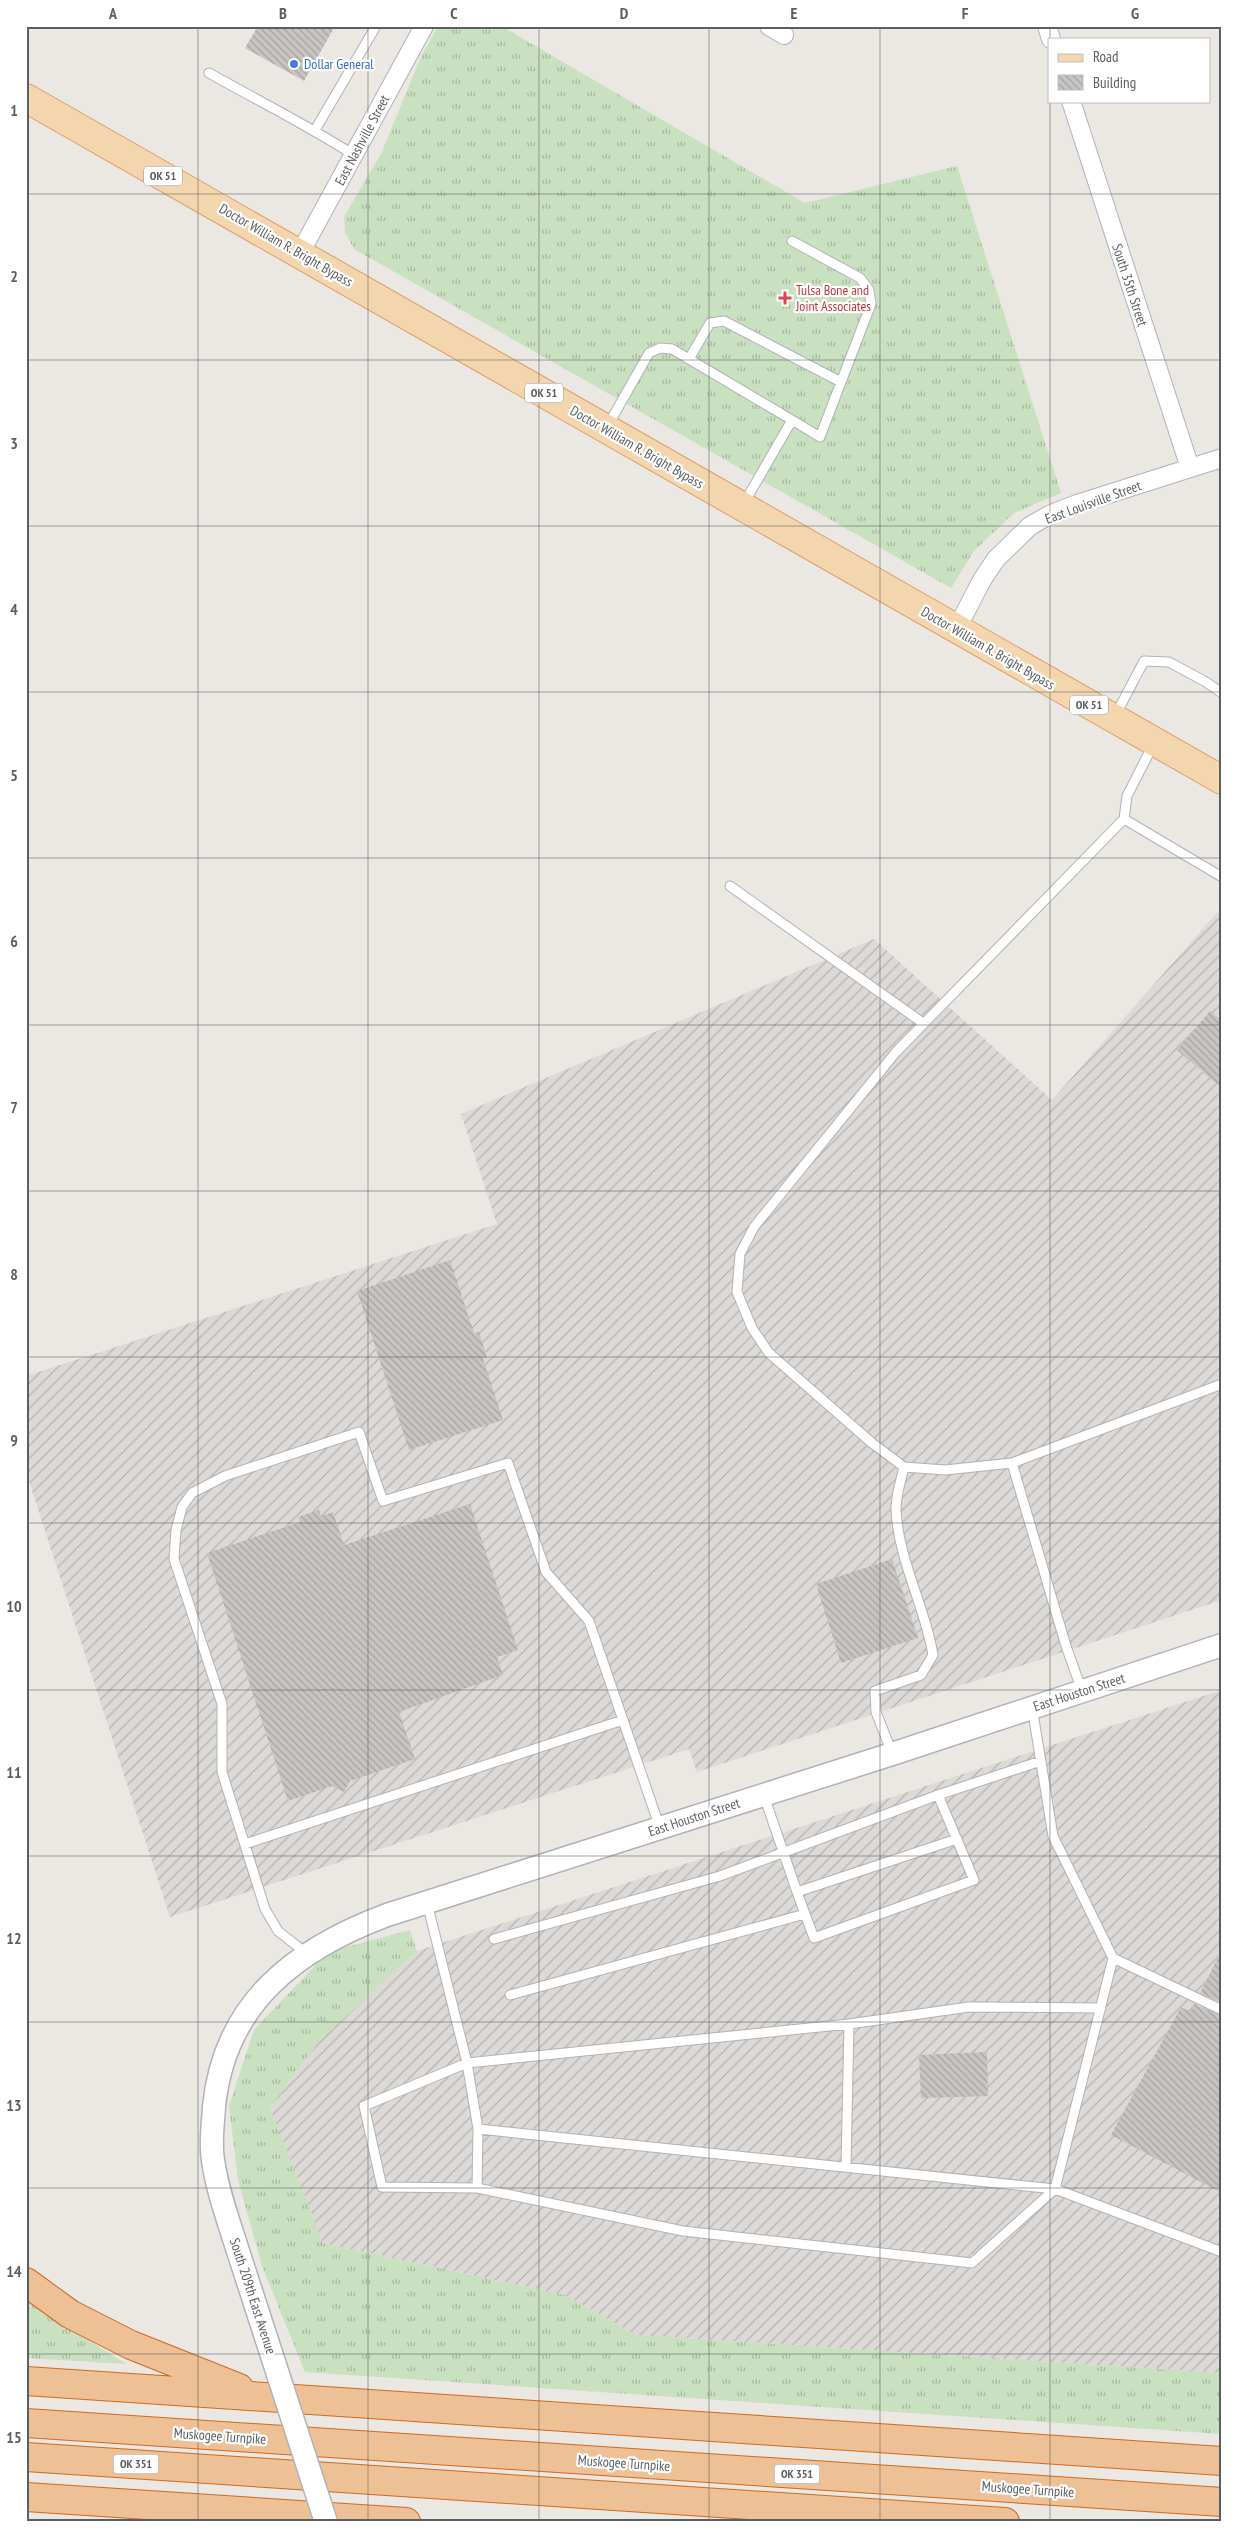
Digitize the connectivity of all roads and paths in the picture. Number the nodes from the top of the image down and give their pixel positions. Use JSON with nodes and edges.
{"nodes":[{"id":1,"x":376,"y":26,"type":"edge"},
{"id":2,"x":424,"y":26,"type":"edge"},
{"id":3,"x":1047,"y":26,"type":"edge"},
{"id":4,"x":1051,"y":38,"type":"edge"},
{"id":5,"x":209,"y":73,"type":"dead end"},
{"id":6,"x":26,"y":98,"type":"edge"},
{"id":7,"x":1071,"y":102,"type":"edge"},
{"id":8,"x":315,"y":130,"type":"junction"},
{"id":9,"x":354,"y":155,"type":"junction"},
{"id":10,"x":792,"y":241,"type":"dead end"},
{"id":11,"x":300,"y":253,"type":"junction"},
{"id":12,"x":689,"y":359,"type":"junction"},
{"id":13,"x":841,"y":382,"type":"junction"},
{"id":14,"x":792,"y":420,"type":"junction"},
{"id":15,"x":606,"y":429,"type":"junction"},
{"id":16,"x":1222,"y":458,"type":"edge"},
{"id":17,"x":1190,"y":468,"type":"junction"},
{"id":18,"x":742,"y":507,"type":"junction"},
{"id":19,"x":956,"y":630,"type":"junction"},
{"id":20,"x":1222,"y":693,"type":"edge"},
{"id":21,"x":1113,"y":718,"type":"junction"},
{"id":22,"x":1155,"y":742,"type":"junction"},
{"id":23,"x":1221,"y":777,"type":"edge"},
{"id":24,"x":1124,"y":818,"type":"junction"},
{"id":25,"x":1222,"y":877,"type":"edge"},
{"id":26,"x":730,"y":886,"type":"dead end"},
{"id":27,"x":923,"y":1024,"type":"junction"},
{"id":28,"x":1222,"y":1384,"type":"edge"},
{"id":29,"x":1012,"y":1463,"type":"junction"},
{"id":30,"x":904,"y":1467,"type":"junction"},
{"id":31,"x":1222,"y":1645,"type":"edge"},
{"id":32,"x":1082,"y":1691,"type":"junction"},
{"id":33,"x":1032,"y":1707,"type":"junction"},
{"id":34,"x":623,"y":1720,"type":"junction"},
{"id":35,"x":892,"y":1754,"type":"junction"},
{"id":36,"x":1041,"y":1761,"type":"junction"},
{"id":37,"x":764,"y":1795,"type":"junction"},
{"id":38,"x":938,"y":1795,"type":"junction"},
{"id":39,"x":660,"y":1828,"type":"junction"},
{"id":40,"x":957,"y":1839,"type":"junction"},
{"id":41,"x":245,"y":1844,"type":"junction"},
{"id":42,"x":782,"y":1852,"type":"junction"},
{"id":43,"x":797,"y":1892,"type":"junction"},
{"id":44,"x":427,"y":1902,"type":"junction"},
{"id":45,"x":806,"y":1914,"type":"junction"},
{"id":46,"x":494,"y":1939,"type":"dead end"},
{"id":47,"x":307,"y":1954,"type":"junction"},
{"id":48,"x":1113,"y":1958,"type":"junction"},
{"id":49,"x":510,"y":1995,"type":"dead end"},
{"id":50,"x":1101,"y":2008,"type":"junction"},
{"id":51,"x":1222,"y":2010,"type":"edge"},
{"id":52,"x":848,"y":2024,"type":"junction"},
{"id":53,"x":466,"y":2063,"type":"junction"},
{"id":54,"x":221,"y":2066,"type":"joint"},
{"id":55,"x":478,"y":2129,"type":"junction"},
{"id":56,"x":846,"y":2167,"type":"junction"},
{"id":57,"x":477,"y":2188,"type":"junction"},
{"id":58,"x":1055,"y":2188,"type":"junction"},
{"id":59,"x":1222,"y":2252,"type":"edge"},
{"id":60,"x":26,"y":2282,"type":"edge"},
{"id":61,"x":26,"y":2382,"type":"edge"},
{"id":62,"x":261,"y":2397,"type":"junction"},
{"id":63,"x":26,"y":2423,"type":"edge"},
{"id":64,"x":26,"y":2457,"type":"edge"},
{"id":65,"x":1222,"y":2461,"type":"edge"},
{"id":66,"x":26,"y":2497,"type":"edge"},
{"id":67,"x":1222,"y":2502,"type":"edge"},
{"id":68,"x":326,"y":2522,"type":"edge"},
{"id":69,"x":406,"y":2522,"type":"edge"},
{"id":70,"x":1004,"y":2522,"type":"edge"}],
"edges":[{"from":1,"to":8,"type":"lane"},
{"from":2,"to":9,"type":"street","name":"East Nashville Street"},
{"from":3,"to":4,"type":"street"},
{"from":5,"to":8,"type":"lane"},
{"from":6,"to":11,"type":"main road","name":"Doctor William R. Bright Bypass","number":"OK 51"},
{"from":7,"to":17,"type":"street","name":"South 35th Street"},
{"from":8,"to":9,"type":"lane"},
{"from":9,"to":11,"type":"street","name":"East Nashville Street"},
{"from":10,"to":13,"type":"lane"},
{"from":11,"to":15,"type":"main road","name":"Doctor William R. Bright Bypass","number":"OK 51"},
{"from":12,"to":13,"type":"lane"},
{"from":12,"to":14,"type":"lane"},
{"from":12,"to":15,"type":"lane"},
{"from":13,"to":14,"type":"lane"},
{"from":14,"to":18,"type":"lane"},
{"from":15,"to":18,"type":"main road","name":"Doctor William R. Bright Bypass","number":"OK 51"},
{"from":16,"to":17,"type":"street","name":"East Louisville Street"},
{"from":17,"to":19,"type":"street","name":"East Louisville Street"},
{"from":18,"to":19,"type":"main road","name":"Doctor William R. Bright Bypass","number":"OK 51"},
{"from":19,"to":21,"type":"main road","name":"Doctor William R. Bright Bypass","number":"OK 51"},
{"from":20,"to":21,"type":"lane"},
{"from":21,"to":22,"type":"main road","name":"Doctor William R. Bright Bypass","number":"OK 51"},
{"from":22,"to":23,"type":"main road","name":"Doctor William R. Bright Bypass","number":"OK 51"},
{"from":22,"to":24,"type":"lane"},
{"from":24,"to":25,"type":"lane"},
{"from":24,"to":27,"type":"lane"},
{"from":26,"to":27,"type":"lane"},
{"from":27,"to":30,"type":"lane"},
{"from":28,"to":29,"type":"lane"},
{"from":29,"to":30,"type":"lane"},
{"from":29,"to":32,"type":"lane"},
{"from":30,"to":35,"type":"lane"},
{"from":31,"to":32,"type":"street","name":"East Houston Street"},
{"from":32,"to":33,"type":"street","name":"East Houston Street"},
{"from":33,"to":35,"type":"street","name":"East Houston Street"},
{"from":33,"to":36,"type":"lane"},
{"from":34,"to":39,"type":"lane"},
{"from":34,"to":41,"type":"lane"},
{"from":34,"to":41,"type":"lane"},
{"from":35,"to":37,"type":"street","name":"East Houston Street"},
{"from":36,"to":38,"type":"lane"},
{"from":36,"to":48,"type":"lane"},
{"from":37,"to":39,"type":"street","name":"East Houston Street"},
{"from":37,"to":42,"type":"lane"},
{"from":38,"to":40,"type":"lane"},
{"from":38,"to":42,"type":"lane"},
{"from":39,"to":44,"type":"street","name":"East Houston Street"},
{"from":40,"to":43,"type":"lane"},
{"from":40,"to":45,"type":"lane"},
{"from":41,"to":47,"type":"lane"},
{"from":42,"to":43,"type":"lane"},
{"from":42,"to":46,"type":"lane"},
{"from":43,"to":45,"type":"lane"},
{"from":44,"to":47,"type":"street","name":"East Houston Street"},
{"from":44,"to":53,"type":"lane"},
{"from":45,"to":49,"type":"lane"},
{"from":47,"to":54,"type":"street","name":"East Houston Street"},
{"from":48,"to":50,"type":"lane"},
{"from":48,"to":51,"type":"lane"},
{"from":50,"to":52,"type":"lane"},
{"from":50,"to":58,"type":"lane"},
{"from":52,"to":53,"type":"lane"},
{"from":52,"to":56,"type":"lane"},
{"from":53,"to":55,"type":"lane"},
{"from":53,"to":57,"type":"lane"},
{"from":54,"to":68,"type":"street","name":"South 209th East Avenue","bridge":true},
{"from":55,"to":56,"type":"lane"},
{"from":55,"to":57,"type":"lane"},
{"from":56,"to":58,"type":"lane"},
{"from":57,"to":58,"type":"lane"},
{"from":58,"to":59,"type":"lane"},
{"from":60,"to":62,"type":"highway"},
{"from":61,"to":62,"type":"highway"},
{"from":62,"to":65,"type":"highway"},
{"from":63,"to":67,"type":"highway","name":"Muskogee Turnpike","number":"OK 351"},
{"from":64,"to":70,"type":"highway","number":"OK 351"},
{"from":66,"to":69,"type":"highway"}]}
